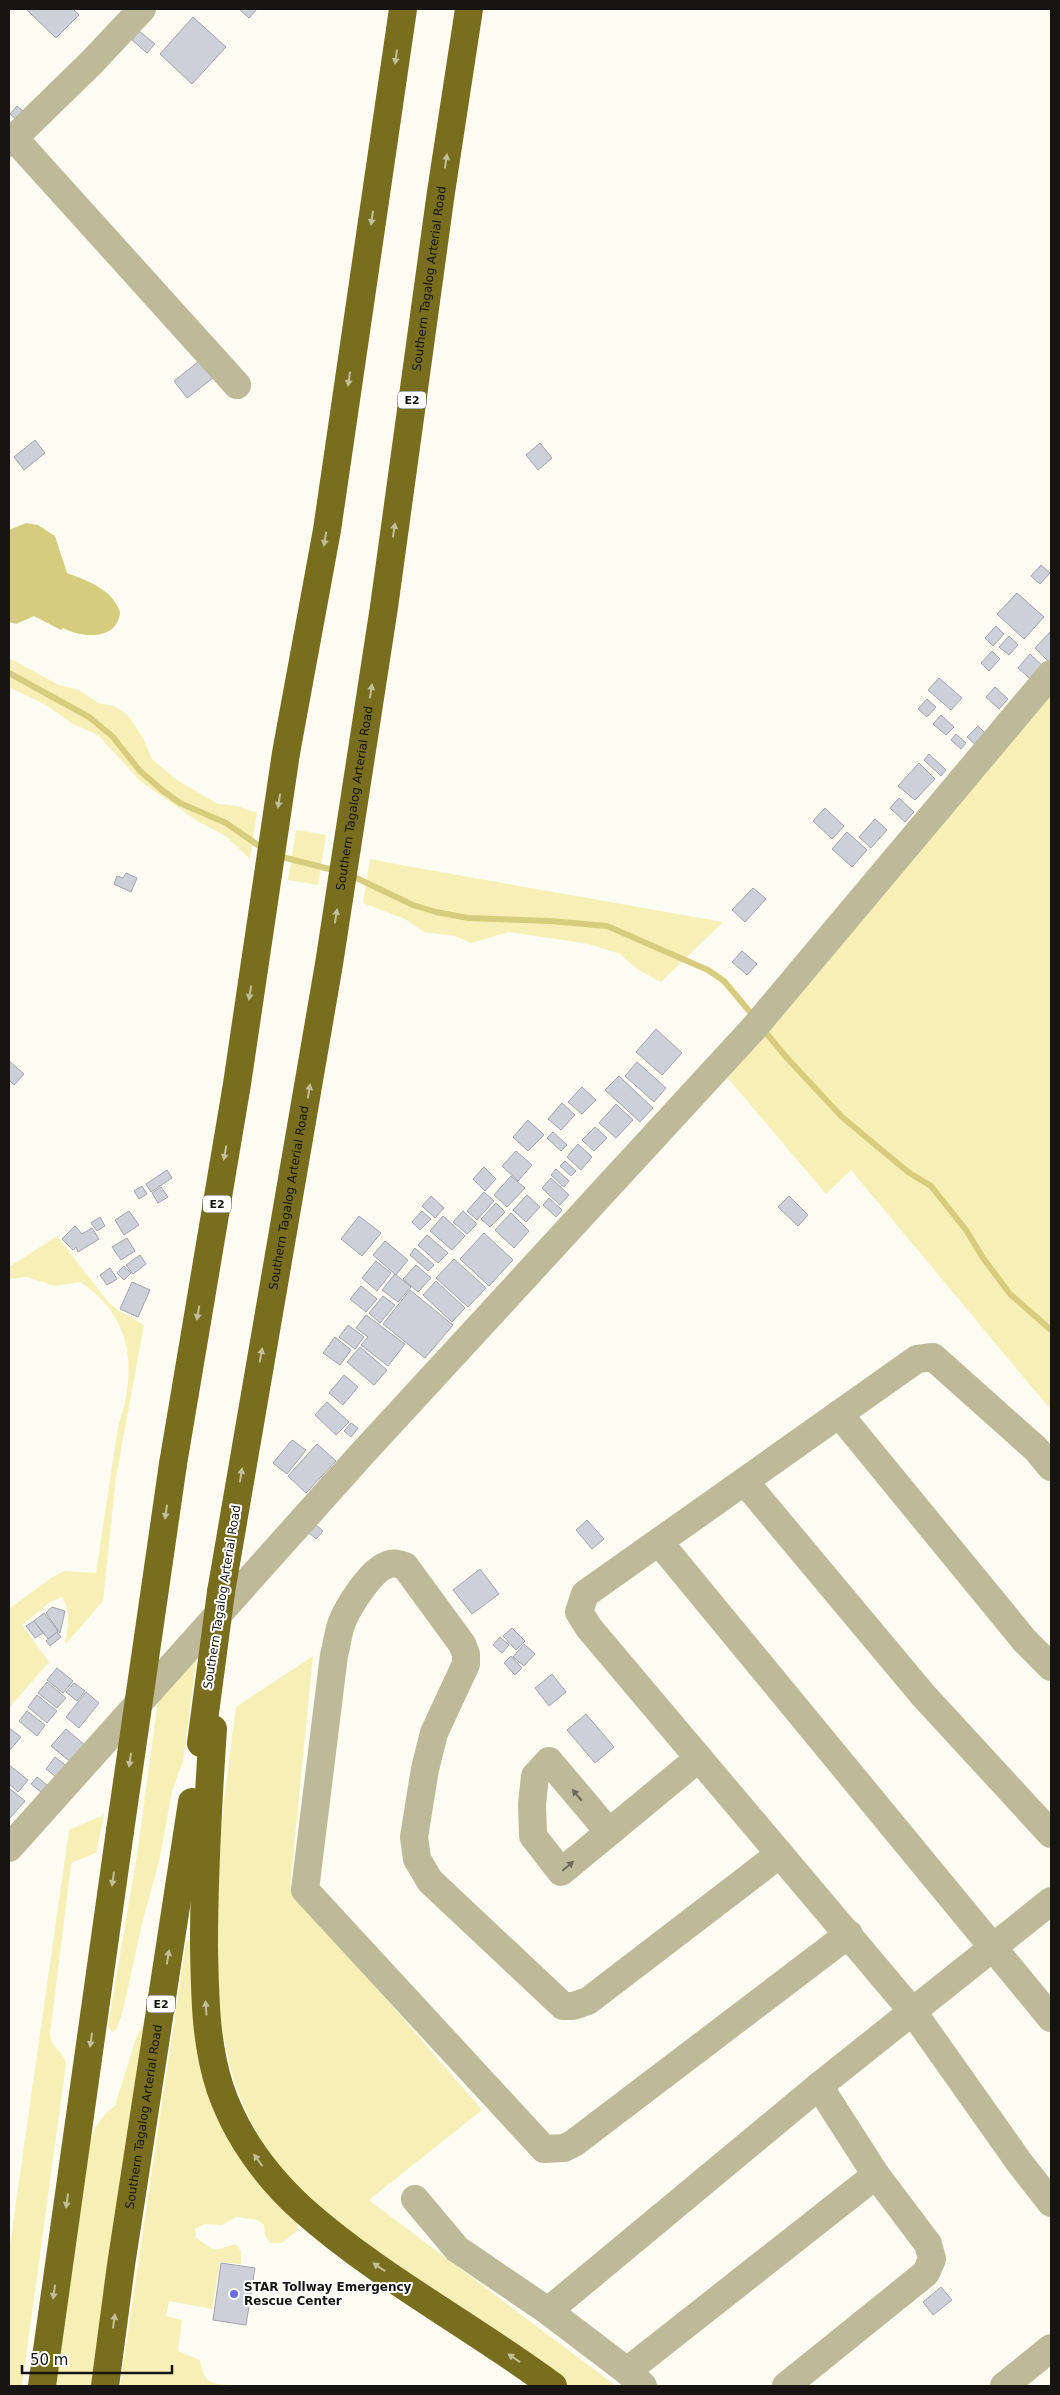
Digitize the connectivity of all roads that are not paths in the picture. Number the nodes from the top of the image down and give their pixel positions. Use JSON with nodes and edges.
{"nodes":[{"id":1,"x":142,"y":9,"type":"edge"},
{"id":2,"x":403,"y":9,"type":"edge"},
{"id":3,"x":470,"y":9,"type":"edge"},
{"id":4,"x":11,"y":140,"type":"edge"},
{"id":5,"x":237,"y":385,"type":"dead end"},
{"id":6,"x":1051,"y":674,"type":"edge"},
{"id":7,"x":838,"y":1414,"type":"junction"},
{"id":8,"x":1051,"y":1467,"type":"edge"},
{"id":9,"x":745,"y":1482,"type":"junction"},
{"id":10,"x":659,"y":1542,"type":"junction"},
{"id":11,"x":1051,"y":1667,"type":"edge"},
{"id":12,"x":207,"y":1736,"type":"junction"},
{"id":13,"x":699,"y":1758,"type":"junction"},
{"id":14,"x":609,"y":1832,"type":"dead end"},
{"id":15,"x":1051,"y":1834,"type":"edge"},
{"id":16,"x":9,"y":1848,"type":"edge"},
{"id":17,"x":780,"y":1854,"type":"junction"},
{"id":18,"x":1051,"y":1901,"type":"edge"},
{"id":19,"x":849,"y":1934,"type":"junction"},
{"id":20,"x":992,"y":1948,"type":"junction"},
{"id":21,"x":913,"y":2012,"type":"junction"},
{"id":22,"x":1051,"y":2018,"type":"edge"},
{"id":23,"x":819,"y":2086,"type":"junction"},
{"id":24,"x":876,"y":2175,"type":"junction"},
{"id":25,"x":415,"y":2199,"type":"dead end"},
{"id":26,"x":1051,"y":2203,"type":"edge"},
{"id":27,"x":548,"y":2312,"type":"junction"},
{"id":28,"x":1051,"y":2348,"type":"edge"},
{"id":29,"x":635,"y":2379,"type":"edge"},
{"id":30,"x":42,"y":2386,"type":"edge"},
{"id":31,"x":105,"y":2386,"type":"edge"},
{"id":32,"x":553,"y":2386,"type":"edge"},
{"id":33,"x":786,"y":2386,"type":"edge"},
{"id":34,"x":1004,"y":2386,"type":"edge"}],
"edges":[{"from":1,"to":4,"type":"street"},
{"from":2,"to":30,"type":"highway","number":"E2","one_way":true,"bridge":true},
{"from":12,"to":3,"type":"highway","name":"Southern Tagalog Arterial Road","number":"E2","one_way":true,"bridge":true},
{"from":4,"to":5,"type":"street"},
{"from":6,"to":16,"type":"street"},
{"from":7,"to":8,"type":"street"},
{"from":7,"to":9,"type":"street"},
{"from":7,"to":11,"type":"street"},
{"from":9,"to":10,"type":"street"},
{"from":9,"to":15,"type":"street"},
{"from":10,"to":13,"type":"street"},
{"from":10,"to":20,"type":"street"},
{"from":31,"to":12,"type":"highway","name":"Southern Tagalog Arterial Road","number":"E2","one_way":true},
{"from":32,"to":12,"type":"highway","one_way":true},
{"from":13,"to":14,"type":"street"},
{"from":13,"to":17,"type":"street"},
{"from":17,"to":19,"type":"street"},
{"from":17,"to":19,"type":"street"},
{"from":18,"to":20,"type":"street"},
{"from":19,"to":21,"type":"street"},
{"from":20,"to":21,"type":"street"},
{"from":20,"to":22,"type":"street"},
{"from":21,"to":23,"type":"street"},
{"from":21,"to":26,"type":"street"},
{"from":23,"to":24,"type":"street"},
{"from":23,"to":27,"type":"street"},
{"from":24,"to":29,"type":"street"},
{"from":24,"to":33,"type":"street"},
{"from":25,"to":27,"type":"street"},
{"from":27,"to":29,"type":"street"},
{"from":28,"to":34,"type":"street"}]}
